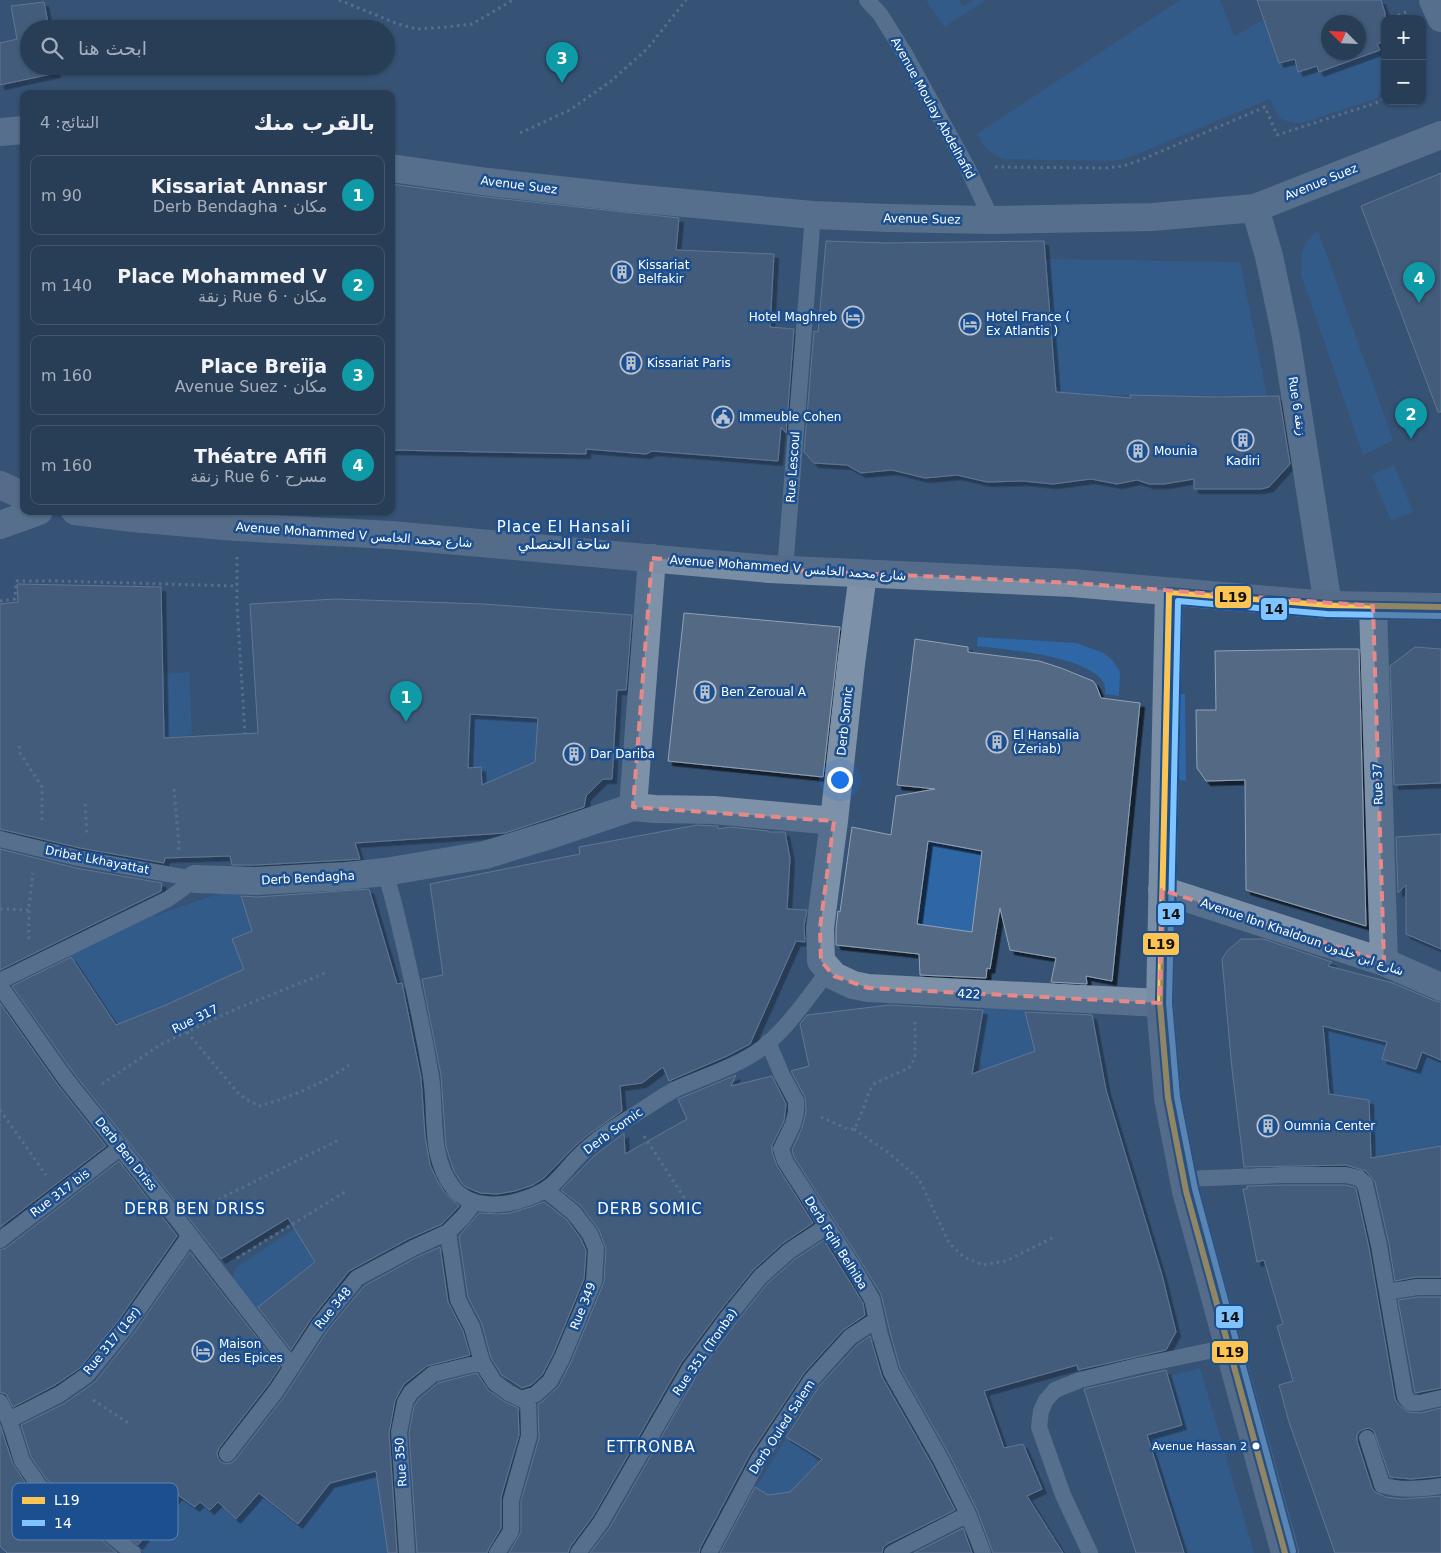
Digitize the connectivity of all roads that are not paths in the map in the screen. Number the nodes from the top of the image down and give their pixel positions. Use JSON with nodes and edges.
{"nodes":[{"id":1,"x":867,"y":0,"type":"edge"},
{"id":2,"x":1433,"y":0,"type":"edge"},
{"id":3,"x":1441,"y":18,"type":"edge"},
{"id":4,"x":20,"y":130,"type":"edge"},
{"id":5,"x":0,"y":132,"type":"edge"},
{"id":6,"x":1441,"y":135,"type":"edge"},
{"id":7,"x":395,"y":169,"type":"edge"},
{"id":8,"x":1255,"y":208,"type":"junction"},
{"id":9,"x":813,"y":215,"type":"junction"},
{"id":10,"x":992,"y":220,"type":"junction"},
{"id":11,"x":0,"y":485,"type":"edge"},
{"id":12,"x":20,"y":494,"type":"edge"},
{"id":13,"x":28,"y":515,"type":"edge"},
{"id":14,"x":108,"y":515,"type":"edge"},
{"id":15,"x":0,"y":525,"type":"edge"},
{"id":16,"x":652,"y":558,"type":"junction"},
{"id":17,"x":785,"y":570,"type":"junction"},
{"id":18,"x":863,"y":574,"type":"junction"},
{"id":19,"x":1169,"y":592,"type":"junction"},
{"id":20,"x":1328,"y":605,"type":"junction"},
{"id":21,"x":1372,"y":606,"type":"junction"},
{"id":22,"x":1441,"y":608,"type":"edge"},
{"id":23,"x":633,"y":807,"type":"junction"},
{"id":24,"x":834,"y":821,"type":"junction"},
{"id":25,"x":0,"y":839,"type":"edge"},
{"id":26,"x":385,"y":872,"type":"junction"},
{"id":27,"x":184,"y":877,"type":"junction"},
{"id":28,"x":1162,"y":890,"type":"junction"},
{"id":29,"x":1384,"y":962,"type":"junction"},
{"id":30,"x":829,"y":970,"type":"junction"},
{"id":31,"x":0,"y":981,"type":"edge"},
{"id":32,"x":0,"y":986,"type":"edge"},
{"id":33,"x":1441,"y":988,"type":"edge"},
{"id":34,"x":1160,"y":1003,"type":"junction"},
{"id":35,"x":768,"y":1042,"type":"junction"},
{"id":36,"x":121,"y":1147,"type":"junction"},
{"id":37,"x":1184,"y":1179,"type":"junction"},
{"id":38,"x":546,"y":1190,"type":"junction"},
{"id":39,"x":474,"y":1202,"type":"junction"},
{"id":40,"x":827,"y":1226,"type":"junction"},
{"id":41,"x":448,"y":1232,"type":"junction"},
{"id":42,"x":190,"y":1235,"type":"junction"},
{"id":43,"x":0,"y":1240,"type":"edge"},
{"id":44,"x":1441,"y":1287,"type":"edge"},
{"id":45,"x":1387,"y":1292,"type":"junction"},
{"id":46,"x":876,"y":1320,"type":"junction"},
{"id":47,"x":1228,"y":1347,"type":"junction"},
{"id":48,"x":482,"y":1362,"type":"junction"},
{"id":49,"x":292,"y":1367,"type":"junction"},
{"id":50,"x":524,"y":1398,"type":"junction"},
{"id":51,"x":1441,"y":1398,"type":"edge"},
{"id":52,"x":0,"y":1402,"type":"edge"},
{"id":53,"x":9,"y":1420,"type":"junction"},
{"id":54,"x":1367,"y":1438,"type":"dead end"},
{"id":55,"x":227,"y":1454,"type":"dead end"},
{"id":56,"x":33,"y":1483,"type":"edge"},
{"id":57,"x":1441,"y":1486,"type":"edge"},
{"id":58,"x":968,"y":1514,"type":"junction"},
{"id":59,"x":117,"y":1540,"type":"edge"},
{"id":60,"x":133,"y":1553,"type":"edge"},
{"id":61,"x":407,"y":1553,"type":"edge"},
{"id":62,"x":497,"y":1553,"type":"edge"},
{"id":63,"x":578,"y":1553,"type":"edge"},
{"id":64,"x":710,"y":1553,"type":"edge"},
{"id":65,"x":892,"y":1553,"type":"edge"},
{"id":66,"x":983,"y":1553,"type":"edge"},
{"id":67,"x":1090,"y":1553,"type":"edge"},
{"id":68,"x":1285,"y":1553,"type":"edge"}],
"edges":[{"from":1,"to":10,"type":"lane","name":"Avenue Moulay Abdelhafid"},
{"from":2,"to":3,"type":"street"},
{"from":4,"to":5,"type":"street"},
{"from":6,"to":8,"type":"street","name":"Avenue Suez"},
{"from":7,"to":9,"type":"street","name":"Avenue Suez"},
{"from":8,"to":10,"type":"street","name":"Avenue Suez"},
{"from":8,"to":20,"type":"street","name":"Rue 6 زنقة"},
{"from":9,"to":10,"type":"street","name":"Avenue Suez"},
{"from":9,"to":17,"type":"lane","name":"Rue Lescoul"},
{"from":11,"to":12,"type":"street"},
{"from":13,"to":15,"type":"street"},
{"from":14,"to":16,"type":"street","name":"Avenue Mohammed V شارع محمد الخامس"},
{"from":16,"to":17,"type":"street","name":"Avenue Mohammed V شارع محمد الخامس"},
{"from":16,"to":23,"type":"street"},
{"from":17,"to":18,"type":"street","name":"Avenue Mohammed V شارع محمد الخامس"},
{"from":18,"to":19,"type":"street","name":"Avenue Mohammed V شارع محمد الخامس"},
{"from":18,"to":24,"type":"street","name":"Derb Somic"},
{"from":19,"to":20,"type":"street","name":"Avenue Mohammed V شارع محمد الخامس"},
{"from":19,"to":28,"type":"street"},
{"from":20,"to":21,"type":"street","name":"Avenue Mohammed V شارع محمد الخامس"},
{"from":21,"to":22,"type":"street","name":"Avenue Mohammed V شارع محمد الخامس"},
{"from":21,"to":29,"type":"street","name":"Rue 37"},
{"from":23,"to":24,"type":"street"},
{"from":23,"to":26,"type":"street","name":"Derb Bendagha"},
{"from":24,"to":30,"type":"street","name":"Derb Somic"},
{"from":25,"to":27,"type":"lane","name":"Dribat Lkhayattat"},
{"from":26,"to":27,"type":"street","name":"Derb Bendagha"},
{"from":26,"to":39,"type":"lane","name":"Derb Somic"},
{"from":27,"to":31,"type":"lane"},
{"from":28,"to":29,"type":"street","name":"Avenue Ibn Khaldoun شارع ابن خلدون"},
{"from":28,"to":34,"type":"street"},
{"from":29,"to":33,"type":"street","name":"Avenue Ibn Khaldoun شارع ابن خلدون"},
{"from":30,"to":34,"type":"street","name":"422"},
{"from":30,"to":35,"type":"lane","name":"Derb Somic"},
{"from":32,"to":36,"type":"lane","name":"Derb Ben Driss"},
{"from":34,"to":37,"type":"street"},
{"from":35,"to":38,"type":"lane","name":"Derb Somic"},
{"from":35,"to":40,"type":"lane","name":"Derb Fqih Belhiba"},
{"from":36,"to":42,"type":"lane","name":"Derb Ben Driss"},
{"from":36,"to":43,"type":"lane","name":"Rue 317 bis"},
{"from":37,"to":45,"type":"lane"},
{"from":37,"to":47,"type":"street"},
{"from":38,"to":39,"type":"lane","name":"Derb Somic"},
{"from":38,"to":50,"type":"lane","name":"Rue 349"},
{"from":39,"to":41,"type":"lane","name":"Rue 348"},
{"from":40,"to":46,"type":"lane","name":"Derb Fqih Belhiba"},
{"from":40,"to":63,"type":"lane","name":"Rue 351 (Tronba)"},
{"from":41,"to":48,"type":"lane"},
{"from":41,"to":49,"type":"lane","name":"Rue 348"},
{"from":42,"to":49,"type":"lane","name":"Derb Ben Driss"},
{"from":42,"to":53,"type":"lane","name":"Rue 317 (1er)"},
{"from":44,"to":45,"type":"lane"},
{"from":45,"to":51,"type":"lane"},
{"from":46,"to":58,"type":"lane","name":"Derb Fqih Belhiba"},
{"from":46,"to":64,"type":"lane","name":"Derb Ouled Salem"},
{"from":47,"to":67,"type":"lane"},
{"from":47,"to":68,"type":"street"},
{"from":48,"to":50,"type":"lane"},
{"from":48,"to":61,"type":"lane","name":"Rue 350"},
{"from":49,"to":55,"type":"lane","name":"Rue 348"},
{"from":50,"to":62,"type":"lane"},
{"from":52,"to":53,"type":"lane"},
{"from":53,"to":56,"type":"lane"},
{"from":54,"to":57,"type":"lane"},
{"from":58,"to":65,"type":"lane"},
{"from":58,"to":66,"type":"lane","name":"Derb Fqih Belhiba"},
{"from":59,"to":60,"type":"lane"}]}
